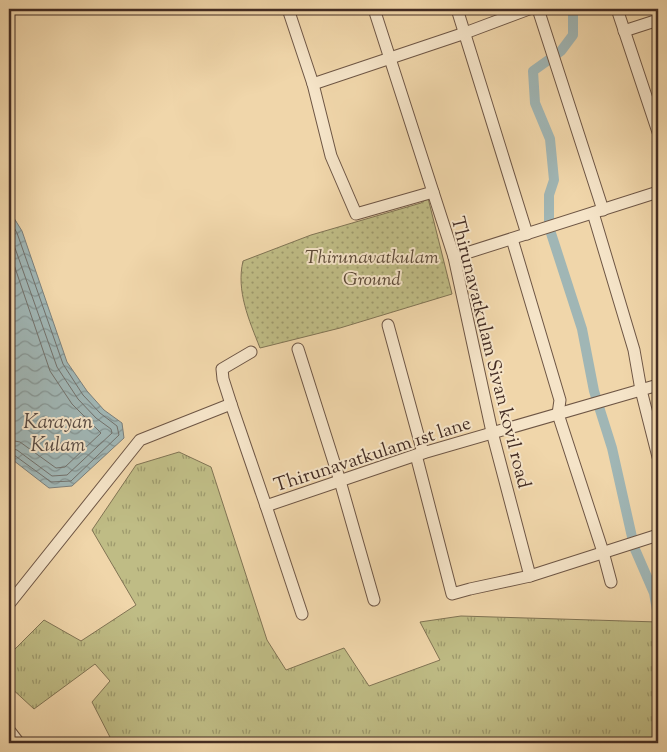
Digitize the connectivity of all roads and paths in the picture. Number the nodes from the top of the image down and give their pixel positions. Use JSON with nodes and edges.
{"nodes":[{"id":1,"x":288,"y":9,"type":"edge"},
{"id":2,"x":374,"y":9,"type":"edge"},
{"id":3,"x":457,"y":9,"type":"edge"},
{"id":4,"x":529,"y":9,"type":"edge"},
{"id":5,"x":538,"y":9,"type":"edge"},
{"id":6,"x":617,"y":9,"type":"edge"},
{"id":7,"x":658,"y":20,"type":"edge"},
{"id":8,"x":624,"y":31,"type":"junction"},
{"id":9,"x":465,"y":33,"type":"junction"},
{"id":10,"x":390,"y":57,"type":"junction"},
{"id":11,"x":313,"y":84,"type":"junction"},
{"id":12,"x":658,"y":132,"type":"edge"},
{"id":13,"x":433,"y":192,"type":"junction"},
{"id":14,"x":658,"y":192,"type":"edge"},
{"id":15,"x":598,"y":211,"type":"junction"},
{"id":16,"x":527,"y":234,"type":"junction"},
{"id":17,"x":512,"y":238,"type":"junction"},
{"id":18,"x":454,"y":257,"type":"junction"},
{"id":19,"x":388,"y":325,"type":"dead end"},
{"id":20,"x":298,"y":349,"type":"dead end"},
{"id":21,"x":251,"y":352,"type":"dead end"},
{"id":22,"x":658,"y":385,"type":"edge"},
{"id":23,"x":640,"y":390,"type":"junction"},
{"id":24,"x":231,"y":404,"type":"junction"},
{"id":25,"x":558,"y":414,"type":"junction"},
{"id":26,"x":492,"y":432,"type":"junction"},
{"id":27,"x":420,"y":454,"type":"junction"},
{"id":28,"x":658,"y":457,"type":"edge"},
{"id":29,"x":340,"y":481,"type":"junction"},
{"id":30,"x":266,"y":506,"type":"junction"},
{"id":31,"x":658,"y":535,"type":"edge"},
{"id":32,"x":603,"y":552,"type":"junction"},
{"id":33,"x":530,"y":576,"type":"junction"},
{"id":34,"x":611,"y":582,"type":"dead end"},
{"id":35,"x":374,"y":600,"type":"dead end"},
{"id":36,"x":9,"y":604,"type":"edge"},
{"id":37,"x":302,"y":614,"type":"dead end"},
{"id":38,"x":9,"y":730,"type":"edge"},
{"id":39,"x":20,"y":743,"type":"edge"}],
"edges":[{"from":1,"to":11,"type":"street"},
{"from":2,"to":10,"type":"street","name":"Thirunavatkulam Sivan kovil road"},
{"from":3,"to":9,"type":"street"},
{"from":4,"to":9,"type":"street"},
{"from":5,"to":15,"type":"street"},
{"from":6,"to":8,"type":"street"},
{"from":7,"to":8,"type":"street"},
{"from":8,"to":12,"type":"street"},
{"from":9,"to":10,"type":"street"},
{"from":9,"to":16,"type":"street"},
{"from":10,"to":11,"type":"street"},
{"from":10,"to":13,"type":"street","name":"Thirunavatkulam Sivan kovil road"},
{"from":11,"to":13,"type":"street"},
{"from":13,"to":18,"type":"street","name":"Thirunavatkulam Sivan kovil road"},
{"from":14,"to":15,"type":"street"},
{"from":15,"to":16,"type":"street"},
{"from":15,"to":23,"type":"street"},
{"from":16,"to":17,"type":"street"},
{"from":17,"to":18,"type":"street"},
{"from":17,"to":25,"type":"street"},
{"from":18,"to":26,"type":"street","name":"Thirunavatkulam Sivan kovil road"},
{"from":19,"to":27,"type":"street"},
{"from":20,"to":29,"type":"street"},
{"from":21,"to":24,"type":"street","name":"Thirunavatkulam 1st lane"},
{"from":22,"to":23,"type":"street","name":"Thirunavatkulam 1st lane"},
{"from":23,"to":25,"type":"street","name":"Thirunavatkulam 1st lane"},
{"from":23,"to":28,"type":"street"},
{"from":24,"to":30,"type":"street","name":"Thirunavatkulam 1st lane"},
{"from":24,"to":36,"type":"street"},
{"from":25,"to":26,"type":"street","name":"Thirunavatkulam 1st lane"},
{"from":25,"to":32,"type":"street"},
{"from":26,"to":27,"type":"street","name":"Thirunavatkulam 1st lane"},
{"from":26,"to":33,"type":"street","name":"Thirunavatkulam Sivan kovil road"},
{"from":27,"to":29,"type":"street","name":"Thirunavatkulam 1st lane"},
{"from":27,"to":33,"type":"street"},
{"from":29,"to":30,"type":"street","name":"Thirunavatkulam 1st lane"},
{"from":29,"to":35,"type":"street"},
{"from":30,"to":37,"type":"street"},
{"from":31,"to":32,"type":"street"},
{"from":32,"to":33,"type":"street"},
{"from":32,"to":34,"type":"street"},
{"from":38,"to":39,"type":"street"}]}
